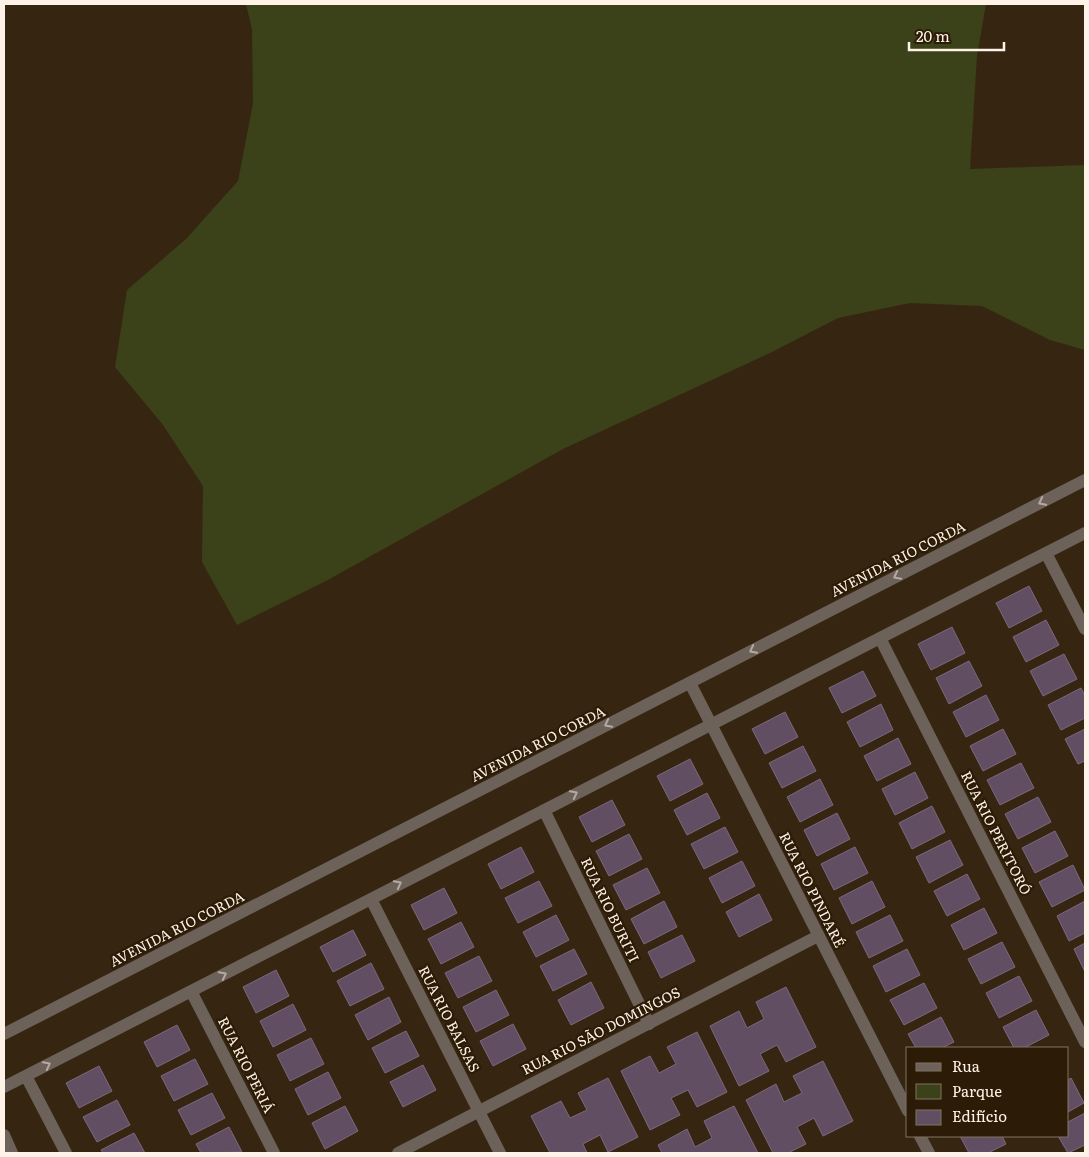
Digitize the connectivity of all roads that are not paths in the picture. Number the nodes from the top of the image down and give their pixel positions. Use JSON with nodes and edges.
{"nodes":[{"id":1,"x":1085,"y":480,"type":"edge"},
{"id":2,"x":1085,"y":533,"type":"edge"},
{"id":3,"x":1046,"y":553,"type":"junction"},
{"id":4,"x":1085,"y":629,"type":"edge"},
{"id":5,"x":880,"y":638,"type":"junction"},
{"id":6,"x":690,"y":683,"type":"junction"},
{"id":7,"x":710,"y":725,"type":"junction"},
{"id":8,"x":544,"y":810,"type":"junction"},
{"id":9,"x":371,"y":899,"type":"junction"},
{"id":10,"x":818,"y":936,"type":"junction"},
{"id":11,"x":191,"y":991,"type":"junction"},
{"id":12,"x":649,"y":1024,"type":"junction"},
{"id":13,"x":4,"y":1034,"type":"edge"},
{"id":14,"x":1085,"y":1042,"type":"edge"},
{"id":15,"x":26,"y":1076,"type":"junction"},
{"id":16,"x":4,"y":1087,"type":"edge"},
{"id":17,"x":906,"y":1107,"type":"edge"},
{"id":18,"x":479,"y":1111,"type":"junction"},
{"id":19,"x":4,"y":1135,"type":"edge"},
{"id":20,"x":920,"y":1137,"type":"edge"},
{"id":21,"x":924,"y":1151,"type":"edge"},
{"id":22,"x":12,"y":1153,"type":"edge"},
{"id":23,"x":66,"y":1153,"type":"edge"},
{"id":24,"x":274,"y":1153,"type":"edge"},
{"id":25,"x":398,"y":1153,"type":"edge"},
{"id":26,"x":500,"y":1153,"type":"edge"}],
"edges":[{"from":1,"to":6,"type":"street","name":"AVENIDA RIO CORDA","one_way":true},
{"from":2,"to":3,"type":"street"},
{"from":3,"to":4,"type":"street"},
{"from":3,"to":5,"type":"street"},
{"from":5,"to":7,"type":"street"},
{"from":5,"to":14,"type":"street","name":"RUA RIO PERITORÓ"},
{"from":6,"to":7,"type":"street","name":"RUA RIO PINDARÉ"},
{"from":6,"to":13,"type":"street","name":"AVENIDA RIO CORDA","one_way":true},
{"from":8,"to":7,"type":"street","one_way":true},
{"from":7,"to":10,"type":"street","name":"RUA RIO PINDARÉ"},
{"from":9,"to":8,"type":"street","one_way":true},
{"from":8,"to":12,"type":"street","name":"RUA RIO BURITI"},
{"from":11,"to":9,"type":"street","one_way":true},
{"from":9,"to":18,"type":"street","name":"RUA RIO BALSAS"},
{"from":10,"to":12,"type":"street","name":"RUA RIO SÃO DOMINGOS"},
{"from":10,"to":17,"type":"street","name":"RUA RIO PINDARÉ"},
{"from":15,"to":11,"type":"street","one_way":true},
{"from":11,"to":24,"type":"street","name":"RUA RIO PERIÁ"},
{"from":12,"to":18,"type":"street","name":"RUA RIO SÃO DOMINGOS"},
{"from":15,"to":16,"type":"street"},
{"from":15,"to":23,"type":"street"},
{"from":18,"to":25,"type":"street","name":"RUA RIO SÃO DOMINGOS"},
{"from":18,"to":26,"type":"street","name":"RUA RIO BALSAS"},
{"from":19,"to":22,"type":"street"},
{"from":20,"to":21,"type":"street"}]}
